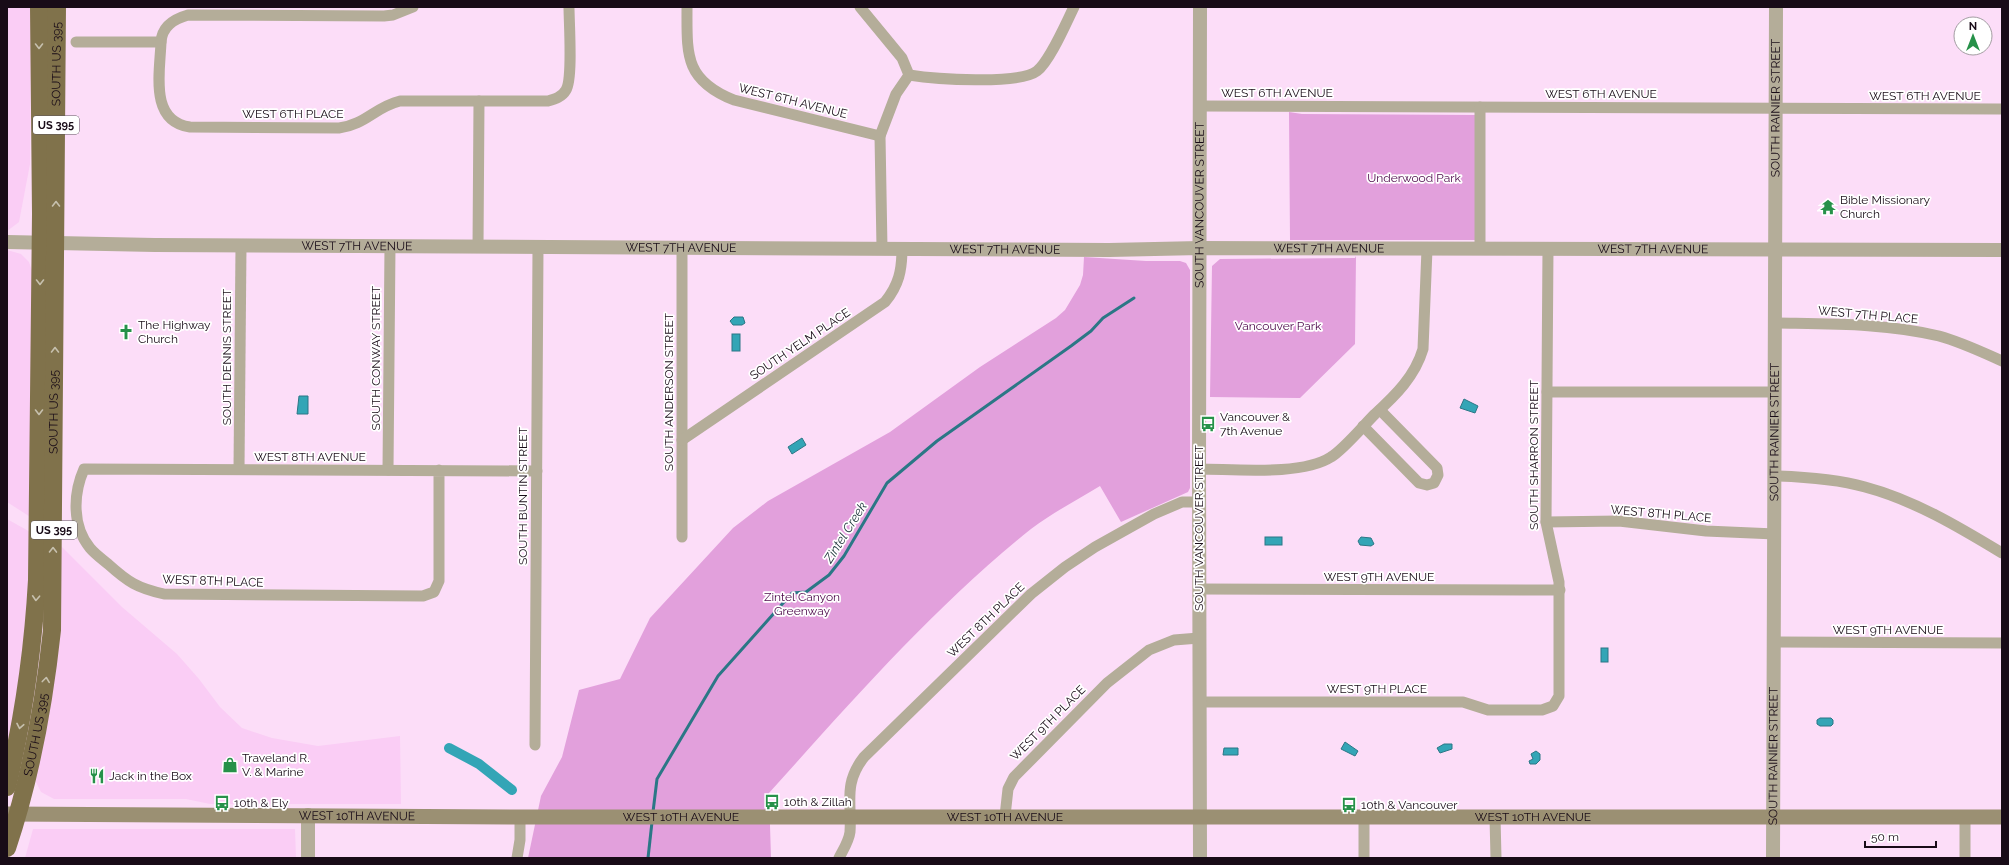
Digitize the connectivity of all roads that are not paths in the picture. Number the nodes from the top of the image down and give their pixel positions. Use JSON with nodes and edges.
{"nodes":[{"id":1,"x":39,"y":7,"type":"edge"},
{"id":2,"x":57,"y":7,"type":"edge"},
{"id":3,"x":414,"y":7,"type":"edge"},
{"id":4,"x":568,"y":7,"type":"edge"},
{"id":5,"x":687,"y":7,"type":"edge"},
{"id":6,"x":860,"y":7,"type":"edge"},
{"id":7,"x":1074,"y":7,"type":"edge"},
{"id":8,"x":1200,"y":7,"type":"edge"},
{"id":9,"x":1776,"y":7,"type":"edge"},
{"id":10,"x":76,"y":42,"type":"dead end"},
{"id":11,"x":161,"y":42,"type":"junction"},
{"id":12,"x":909,"y":75,"type":"junction"},
{"id":13,"x":479,"y":101,"type":"junction"},
{"id":14,"x":1200,"y":106,"type":"junction"},
{"id":15,"x":1480,"y":107,"type":"junction"},
{"id":16,"x":1776,"y":108,"type":"junction"},
{"id":17,"x":2002,"y":109,"type":"edge"},
{"id":18,"x":880,"y":136,"type":"junction"},
{"id":19,"x":7,"y":242,"type":"edge"},
{"id":20,"x":48,"y":243,"type":"junction"},
{"id":21,"x":241,"y":246,"type":"junction"},
{"id":22,"x":390,"y":246,"type":"junction"},
{"id":23,"x":478,"y":247,"type":"junction"},
{"id":24,"x":538,"y":247,"type":"junction"},
{"id":25,"x":682,"y":248,"type":"junction"},
{"id":26,"x":882,"y":248,"type":"junction"},
{"id":27,"x":902,"y":248,"type":"junction"},
{"id":28,"x":1200,"y":248,"type":"junction"},
{"id":29,"x":1548,"y":248,"type":"junction"},
{"id":30,"x":1427,"y":249,"type":"junction"},
{"id":31,"x":1480,"y":249,"type":"junction"},
{"id":32,"x":1776,"y":250,"type":"junction"},
{"id":33,"x":2002,"y":250,"type":"edge"},
{"id":34,"x":1775,"y":323,"type":"junction"},
{"id":35,"x":2002,"y":361,"type":"edge"},
{"id":36,"x":1547,"y":392,"type":"junction"},
{"id":37,"x":1775,"y":392,"type":"junction"},
{"id":38,"x":1380,"y":410,"type":"junction"},
{"id":39,"x":1363,"y":426,"type":"junction"},
{"id":40,"x":682,"y":440,"type":"junction"},
{"id":41,"x":84,"y":469,"type":"joint"},
{"id":42,"x":240,"y":469,"type":"junction"},
{"id":43,"x":1199,"y":469,"type":"junction"},
{"id":44,"x":388,"y":470,"type":"junction"},
{"id":45,"x":439,"y":470,"type":"junction"},
{"id":46,"x":537,"y":470,"type":"junction"},
{"id":47,"x":1775,"y":476,"type":"junction"},
{"id":48,"x":1199,"y":502,"type":"junction"},
{"id":49,"x":1546,"y":522,"type":"junction"},
{"id":50,"x":1774,"y":534,"type":"junction"},
{"id":51,"x":682,"y":537,"type":"dead end"},
{"id":52,"x":2002,"y":553,"type":"edge"},
{"id":53,"x":1199,"y":590,"type":"junction"},
{"id":54,"x":1560,"y":590,"type":"junction"},
{"id":55,"x":1199,"y":638,"type":"junction"},
{"id":56,"x":1774,"y":642,"type":"junction"},
{"id":57,"x":2002,"y":643,"type":"edge"},
{"id":58,"x":1199,"y":702,"type":"junction"},
{"id":59,"x":1553,"y":706,"type":"joint"},
{"id":60,"x":536,"y":745,"type":"dead end"},
{"id":61,"x":7,"y":786,"type":"edge"},
{"id":62,"x":13,"y":814,"type":"edge"},
{"id":63,"x":308,"y":816,"type":"junction"},
{"id":64,"x":849,"y":816,"type":"junction"},
{"id":65,"x":1005,"y":816,"type":"junction"},
{"id":66,"x":1200,"y":816,"type":"junction"},
{"id":67,"x":520,"y":817,"type":"junction"},
{"id":68,"x":1364,"y":817,"type":"junction"},
{"id":69,"x":1495,"y":817,"type":"junction"},
{"id":70,"x":1773,"y":817,"type":"junction"},
{"id":71,"x":1965,"y":817,"type":"junction"},
{"id":72,"x":2002,"y":817,"type":"edge"},
{"id":73,"x":7,"y":848,"type":"edge"},
{"id":74,"x":308,"y":858,"type":"edge"},
{"id":75,"x":517,"y":858,"type":"edge"},
{"id":76,"x":839,"y":858,"type":"edge"},
{"id":77,"x":1200,"y":858,"type":"edge"},
{"id":78,"x":1364,"y":858,"type":"edge"},
{"id":79,"x":1496,"y":858,"type":"edge"},
{"id":80,"x":1773,"y":858,"type":"edge"},
{"id":81,"x":1965,"y":858,"type":"edge"}],
"edges":[{"from":1,"to":20,"type":"highway","name":"SOUTH US 395","number":"US 395","one_way":true},
{"from":20,"to":2,"type":"highway","name":"SOUTH US 395","number":"US 395","one_way":true},
{"from":3,"to":11,"type":"street"},
{"from":4,"to":13,"type":"street","name":"WEST 6TH PLACE"},
{"from":5,"to":18,"type":"street","name":"WEST 6TH AVENUE"},
{"from":6,"to":12,"type":"street"},
{"from":7,"to":12,"type":"street"},
{"from":8,"to":14,"type":"street","name":"SOUTH VANCOUVER STREET"},
{"from":9,"to":16,"type":"street","name":"SOUTH RAINIER STREET"},
{"from":10,"to":11,"type":"street"},
{"from":11,"to":13,"type":"street","name":"WEST 6TH PLACE"},
{"from":12,"to":18,"type":"street"},
{"from":13,"to":23,"type":"street"},
{"from":14,"to":15,"type":"street","name":"WEST 6TH AVENUE"},
{"from":14,"to":28,"type":"street","name":"SOUTH VANCOUVER STREET"},
{"from":15,"to":16,"type":"street","name":"WEST 6TH AVENUE"},
{"from":15,"to":31,"type":"street"},
{"from":16,"to":17,"type":"street","name":"WEST 6TH AVENUE"},
{"from":16,"to":32,"type":"street","name":"SOUTH RAINIER STREET"},
{"from":18,"to":26,"type":"street"},
{"from":19,"to":20,"type":"street","name":"WEST 7TH AVENUE"},
{"from":20,"to":21,"type":"street","name":"WEST 7TH AVENUE"},
{"from":20,"to":61,"type":"highway","name":"SOUTH US 395","number":"US 395","one_way":true},
{"from":62,"to":20,"type":"highway","name":"SOUTH US 395","number":"US 395","one_way":true},
{"from":21,"to":22,"type":"street","name":"WEST 7TH AVENUE"},
{"from":21,"to":42,"type":"street","name":"SOUTH DENNIS STREET"},
{"from":22,"to":23,"type":"street","name":"WEST 7TH AVENUE"},
{"from":22,"to":44,"type":"street","name":"SOUTH CONWAY STREET"},
{"from":23,"to":24,"type":"street","name":"WEST 7TH AVENUE"},
{"from":24,"to":25,"type":"street","name":"WEST 7TH AVENUE"},
{"from":24,"to":46,"type":"street","name":"SOUTH BUNTIN STREET"},
{"from":25,"to":26,"type":"street","name":"WEST 7TH AVENUE"},
{"from":25,"to":40,"type":"street","name":"SOUTH ANDERSON STREET"},
{"from":26,"to":27,"type":"street","name":"WEST 7TH AVENUE"},
{"from":27,"to":28,"type":"street","name":"WEST 7TH AVENUE"},
{"from":27,"to":40,"type":"street","name":"SOUTH YELM PLACE"},
{"from":28,"to":30,"type":"street","name":"WEST 7TH AVENUE"},
{"from":28,"to":43,"type":"street","name":"SOUTH VANCOUVER STREET"},
{"from":29,"to":31,"type":"street","name":"WEST 7TH AVENUE"},
{"from":29,"to":32,"type":"street","name":"WEST 7TH AVENUE"},
{"from":29,"to":36,"type":"street","name":"SOUTH SHARRON STREET"},
{"from":30,"to":31,"type":"street","name":"WEST 7TH AVENUE"},
{"from":30,"to":38,"type":"street"},
{"from":32,"to":33,"type":"street","name":"WEST 7TH AVENUE"},
{"from":32,"to":34,"type":"street","name":"SOUTH RAINIER STREET"},
{"from":34,"to":35,"type":"street","name":"WEST 7TH PLACE"},
{"from":34,"to":37,"type":"street","name":"SOUTH RAINIER STREET"},
{"from":36,"to":37,"type":"street"},
{"from":36,"to":49,"type":"street","name":"SOUTH SHARRON STREET"},
{"from":37,"to":47,"type":"street","name":"SOUTH RAINIER STREET"},
{"from":38,"to":39,"type":"street"},
{"from":38,"to":39,"type":"street"},
{"from":39,"to":43,"type":"street"},
{"from":40,"to":51,"type":"street","name":"SOUTH ANDERSON STREET"},
{"from":41,"to":42,"type":"street","name":"WEST 8TH AVENUE"},
{"from":41,"to":45,"type":"street","name":"WEST 8TH PLACE"},
{"from":42,"to":44,"type":"street","name":"WEST 8TH AVENUE"},
{"from":43,"to":48,"type":"street","name":"SOUTH VANCOUVER STREET"},
{"from":44,"to":45,"type":"street","name":"WEST 8TH AVENUE"},
{"from":45,"to":46,"type":"street","name":"WEST 8TH AVENUE"},
{"from":46,"to":60,"type":"street","name":"SOUTH BUNTIN STREET"},
{"from":47,"to":50,"type":"street","name":"SOUTH RAINIER STREET"},
{"from":47,"to":52,"type":"street"},
{"from":48,"to":53,"type":"street","name":"SOUTH VANCOUVER STREET"},
{"from":48,"to":64,"type":"street","name":"WEST 8TH PLACE"},
{"from":49,"to":50,"type":"street","name":"WEST 8TH PLACE"},
{"from":49,"to":54,"type":"street","name":"SOUTH SHARRON STREET"},
{"from":50,"to":56,"type":"street","name":"SOUTH RAINIER STREET"},
{"from":53,"to":54,"type":"street","name":"WEST 9TH AVENUE"},
{"from":53,"to":55,"type":"street","name":"SOUTH VANCOUVER STREET"},
{"from":54,"to":59,"type":"street","name":"SOUTH SHARRON STREET"},
{"from":55,"to":58,"type":"street","name":"SOUTH VANCOUVER STREET"},
{"from":55,"to":65,"type":"street","name":"WEST 9TH PLACE"},
{"from":56,"to":57,"type":"street","name":"WEST 9TH AVENUE"},
{"from":56,"to":70,"type":"street","name":"SOUTH RAINIER STREET"},
{"from":58,"to":59,"type":"street","name":"WEST 9TH PLACE"},
{"from":58,"to":66,"type":"street","name":"SOUTH VANCOUVER STREET"},
{"from":62,"to":63,"type":"main road","name":"WEST 10TH AVENUE"},
{"from":62,"to":73,"type":"highway","number":"US 395"},
{"from":63,"to":67,"type":"main road","name":"WEST 10TH AVENUE"},
{"from":63,"to":74,"type":"street"},
{"from":64,"to":65,"type":"main road","name":"WEST 10TH AVENUE"},
{"from":64,"to":67,"type":"main road","name":"WEST 10TH AVENUE"},
{"from":64,"to":76,"type":"street","name":"WEST 8TH PLACE"},
{"from":65,"to":66,"type":"main road","name":"WEST 10TH AVENUE"},
{"from":66,"to":68,"type":"main road","name":"WEST 10TH AVENUE"},
{"from":66,"to":77,"type":"street","name":"SOUTH VANCOUVER STREET"},
{"from":67,"to":75,"type":"street"},
{"from":68,"to":69,"type":"main road","name":"WEST 10TH AVENUE"},
{"from":68,"to":78,"type":"street"},
{"from":69,"to":70,"type":"main road","name":"WEST 10TH AVENUE"},
{"from":69,"to":79,"type":"street"},
{"from":70,"to":71,"type":"main road","name":"WEST 10TH AVENUE"},
{"from":70,"to":80,"type":"street","name":"SOUTH RAINIER STREET"},
{"from":71,"to":72,"type":"main road","name":"WEST 10TH AVENUE"},
{"from":71,"to":81,"type":"street"}]}
